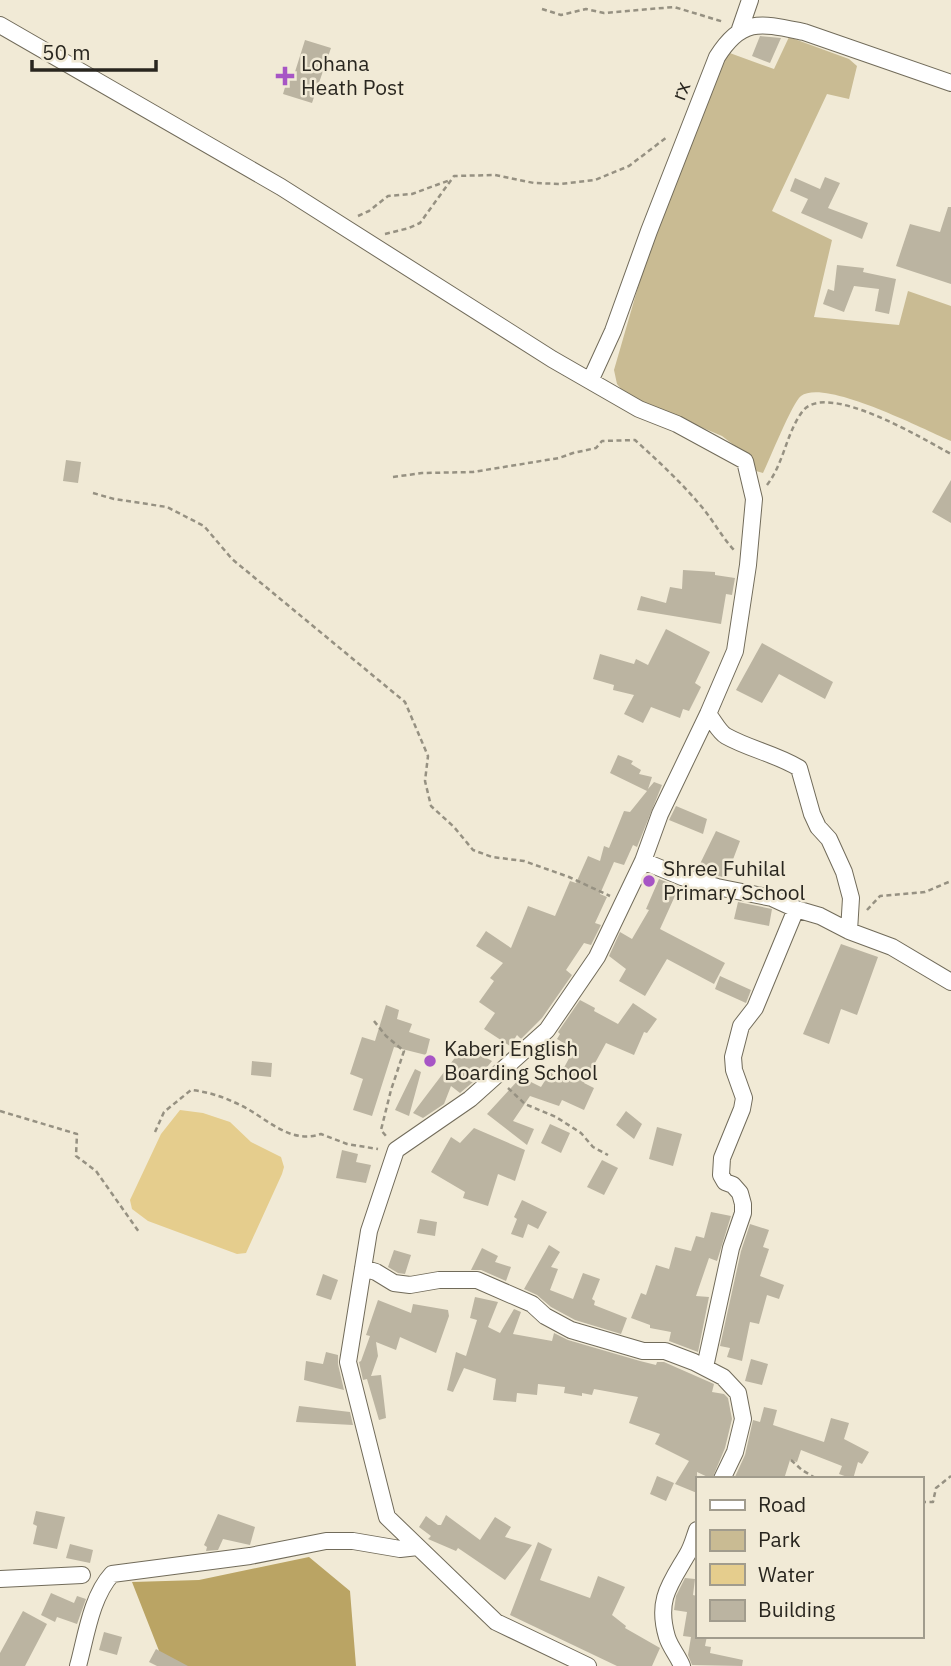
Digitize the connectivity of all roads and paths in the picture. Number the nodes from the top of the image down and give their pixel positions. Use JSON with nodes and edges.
{"nodes":[{"id":1,"x":750,"y":0,"type":"edge"},
{"id":2,"x":542,"y":9,"type":"dead end"},
{"id":3,"x":0,"y":25,"type":"edge"},
{"id":4,"x":740,"y":29,"type":"junction"},
{"id":5,"x":951,"y":83,"type":"edge"},
{"id":6,"x":694,"y":115,"type":"junction"},
{"id":7,"x":450,"y":180,"type":"junction"},
{"id":8,"x":340,"y":225,"type":"junction"},
{"id":9,"x":384,"y":234,"type":"dead end"},
{"id":10,"x":591,"y":379,"type":"junction"},
{"id":11,"x":951,"y":454,"type":"edge"},
{"id":12,"x":393,"y":477,"type":"dead end"},
{"id":13,"x":93,"y":493,"type":"dead end"},
{"id":14,"x":754,"y":499,"type":"junction"},
{"id":15,"x":748,"y":565,"type":"junction"},
{"id":16,"x":708,"y":714,"type":"junction"},
{"id":17,"x":643,"y":861,"type":"junction"},
{"id":18,"x":951,"y":881,"type":"edge"},
{"id":19,"x":623,"y":902,"type":"junction"},
{"id":20,"x":796,"y":909,"type":"junction"},
{"id":21,"x":849,"y":931,"type":"junction"},
{"id":22,"x":951,"y":982,"type":"edge"},
{"id":23,"x":374,"y":1021,"type":"dead end"},
{"id":24,"x":496,"y":1076,"type":"junction"},
{"id":25,"x":0,"y":1111,"type":"edge"},
{"id":26,"x":155,"y":1132,"type":"dead end"},
{"id":27,"x":396,"y":1150,"type":"junction"},
{"id":28,"x":608,"y":1156,"type":"dead end"},
{"id":29,"x":139,"y":1233,"type":"dead end"},
{"id":30,"x":363,"y":1268,"type":"junction"},
{"id":31,"x":705,"y":1367,"type":"junction"},
{"id":32,"x":791,"y":1460,"type":"dead end"},
{"id":33,"x":951,"y":1476,"type":"edge"},
{"id":34,"x":723,"y":1477,"type":"edge"},
{"id":35,"x":814,"y":1477,"type":"edge"},
{"id":36,"x":923,"y":1502,"type":"edge"},
{"id":37,"x":696,"y":1533,"type":"edge"},
{"id":38,"x":418,"y":1547,"type":"junction"},
{"id":39,"x":82,"y":1575,"type":"dead end"},
{"id":40,"x":0,"y":1579,"type":"edge"},
{"id":41,"x":78,"y":1666,"type":"edge"},
{"id":42,"x":588,"y":1666,"type":"edge"},
{"id":43,"x":682,"y":1666,"type":"edge"}],
"edges":[{"from":1,"to":4,"type":"street"},
{"from":2,"to":4,"type":"path"},
{"from":3,"to":8,"type":"street"},
{"from":4,"to":5,"type":"street"},
{"from":4,"to":6,"type":"street","name":"rx"},
{"from":6,"to":7,"type":"path"},
{"from":6,"to":10,"type":"street","name":"rx"},
{"from":7,"to":8,"type":"path"},
{"from":7,"to":9,"type":"path"},
{"from":8,"to":10,"type":"street"},
{"from":10,"to":14,"type":"street"},
{"from":11,"to":14,"type":"path"},
{"from":12,"to":15,"type":"path"},
{"from":13,"to":19,"type":"path"},
{"from":14,"to":15,"type":"street"},
{"from":15,"to":16,"type":"street"},
{"from":16,"to":17,"type":"street"},
{"from":16,"to":21,"type":"street"},
{"from":17,"to":19,"type":"street"},
{"from":17,"to":20,"type":"street"},
{"from":18,"to":21,"type":"path"},
{"from":19,"to":24,"type":"street"},
{"from":20,"to":21,"type":"street"},
{"from":20,"to":31,"type":"street"},
{"from":21,"to":22,"type":"street"},
{"from":23,"to":27,"type":"path"},
{"from":24,"to":27,"type":"street"},
{"from":24,"to":28,"type":"path"},
{"from":25,"to":29,"type":"path"},
{"from":26,"to":27,"type":"path"},
{"from":27,"to":30,"type":"street"},
{"from":30,"to":31,"type":"street"},
{"from":30,"to":38,"type":"street"},
{"from":31,"to":34,"type":"street"},
{"from":32,"to":35,"type":"path"},
{"from":33,"to":36,"type":"path"},
{"from":37,"to":43,"type":"street"},
{"from":38,"to":41,"type":"street"},
{"from":38,"to":42,"type":"street"},
{"from":39,"to":40,"type":"street"}]}
